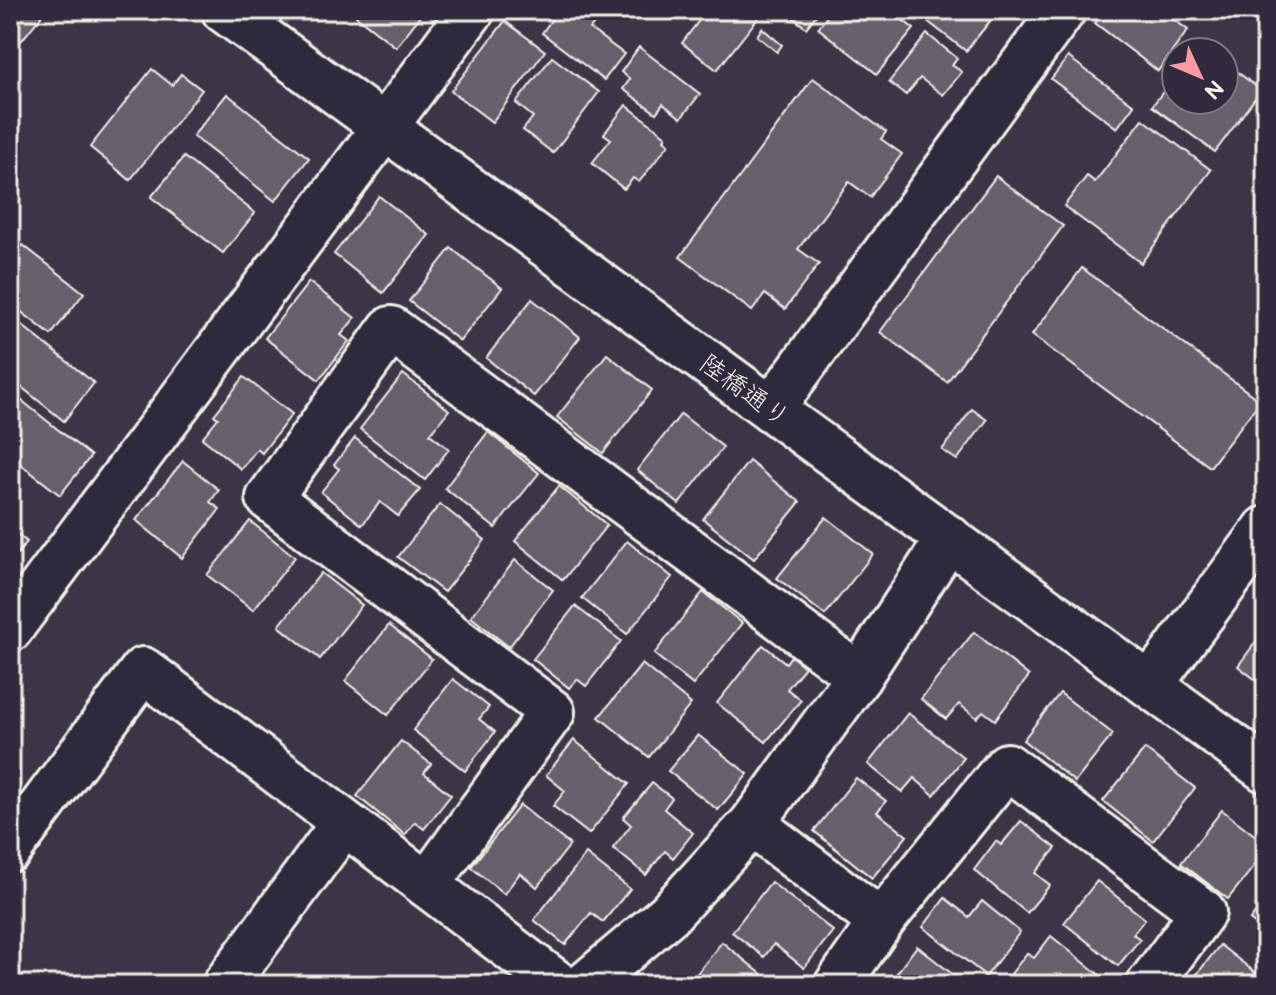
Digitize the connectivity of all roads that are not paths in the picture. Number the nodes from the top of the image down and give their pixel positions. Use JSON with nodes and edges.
{"nodes":[{"id":1,"x":224,"y":10,"type":"edge"},
{"id":2,"x":472,"y":10,"type":"edge"},
{"id":3,"x":1063,"y":10,"type":"edge"},
{"id":4,"x":386,"y":128,"type":"junction"},
{"id":5,"x":771,"y":409,"type":"junction"},
{"id":6,"x":1266,"y":529,"type":"edge"},
{"id":7,"x":949,"y":538,"type":"junction"},
{"id":8,"x":10,"y":629,"type":"edge"},
{"id":9,"x":859,"y":676,"type":"junction"},
{"id":10,"x":1150,"y":685,"type":"junction"},
{"id":11,"x":1266,"y":770,"type":"edge"},
{"id":12,"x":344,"y":823,"type":"junction"},
{"id":13,"x":752,"y":824,"type":"junction"},
{"id":14,"x":10,"y":849,"type":"edge"},
{"id":15,"x":427,"y":885,"type":"junction"},
{"id":16,"x":881,"y":922,"type":"junction"},
{"id":17,"x":225,"y":985,"type":"edge"},
{"id":18,"x":559,"y":985,"type":"edge"},
{"id":19,"x":585,"y":985,"type":"edge"},
{"id":20,"x":837,"y":985,"type":"edge"},
{"id":21,"x":1149,"y":985,"type":"edge"}],
"edges":[{"from":1,"to":4,"type":"street","name":"陸橋通り"},
{"from":2,"to":4,"type":"street"},
{"from":3,"to":5,"type":"street"},
{"from":4,"to":5,"type":"street","name":"陸橋通り"},
{"from":4,"to":8,"type":"street"},
{"from":5,"to":7,"type":"street","name":"陸橋通り"},
{"from":6,"to":10,"type":"street"},
{"from":7,"to":9,"type":"street"},
{"from":7,"to":10,"type":"street","name":"陸橋通り"},
{"from":9,"to":13,"type":"street"},
{"from":9,"to":15,"type":"street"},
{"from":10,"to":11,"type":"street","name":"陸橋通り"},
{"from":12,"to":14,"type":"street"},
{"from":12,"to":15,"type":"street"},
{"from":12,"to":17,"type":"street"},
{"from":13,"to":16,"type":"street"},
{"from":13,"to":19,"type":"street"},
{"from":15,"to":18,"type":"street"},
{"from":16,"to":20,"type":"street"},
{"from":16,"to":21,"type":"street"}]}
